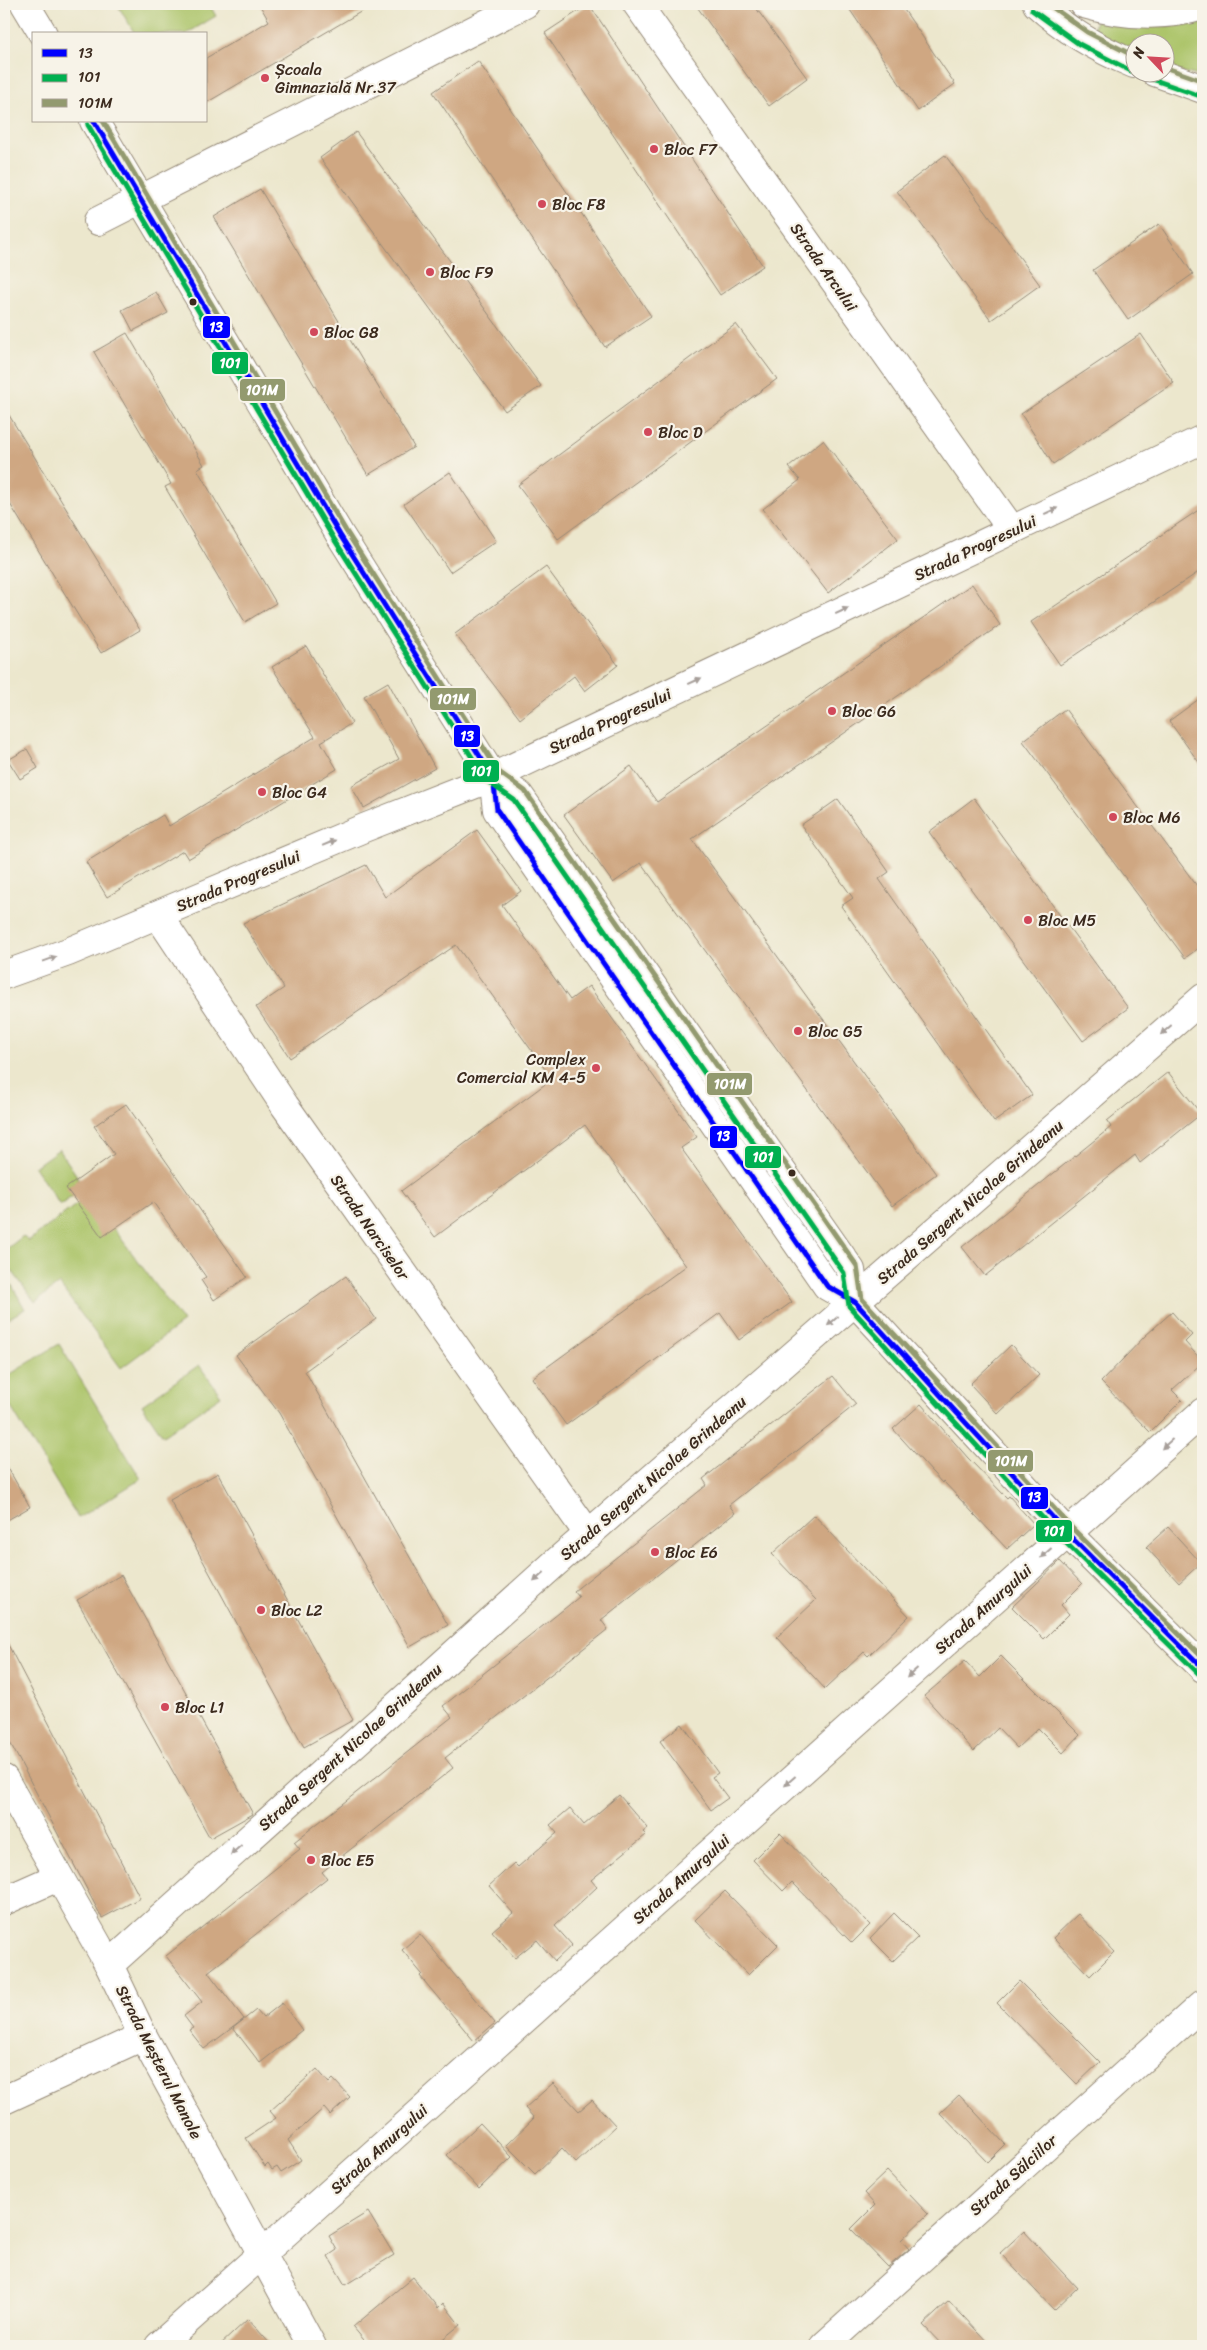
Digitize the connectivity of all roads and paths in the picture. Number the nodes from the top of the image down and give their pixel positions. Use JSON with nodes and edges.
{"nodes":[{"id":1,"x":25,"y":4,"type":"edge"},
{"id":2,"x":526,"y":4,"type":"edge"},
{"id":3,"x":637,"y":4,"type":"edge"},
{"id":4,"x":1037,"y":4,"type":"edge"},
{"id":5,"x":1084,"y":4,"type":"edge"},
{"id":6,"x":1203,"y":6,"type":"edge"},
{"id":7,"x":42,"y":32,"type":"edge"},
{"id":8,"x":1124,"y":59,"type":"edge"},
{"id":9,"x":1174,"y":79,"type":"edge"},
{"id":10,"x":1203,"y":89,"type":"edge"},
{"id":11,"x":95,"y":122,"type":"edge"},
{"id":12,"x":140,"y":200,"type":"junction"},
{"id":13,"x":98,"y":221,"type":"dead end"},
{"id":14,"x":1203,"y":439,"type":"edge"},
{"id":15,"x":1012,"y":530,"type":"junction"},
{"id":16,"x":493,"y":777,"type":"junction"},
{"id":17,"x":158,"y":915,"type":"junction"},
{"id":18,"x":4,"y":975,"type":"edge"},
{"id":19,"x":1203,"y":998,"type":"edge"},
{"id":20,"x":855,"y":1302,"type":"junction"},
{"id":21,"x":1203,"y":1412,"type":"edge"},
{"id":22,"x":1067,"y":1533,"type":"junction"},
{"id":23,"x":589,"y":1535,"type":"junction"},
{"id":24,"x":1203,"y":1668,"type":"edge"},
{"id":25,"x":4,"y":1779,"type":"edge"},
{"id":26,"x":58,"y":1877,"type":"junction"},
{"id":27,"x":4,"y":1901,"type":"edge"},
{"id":28,"x":109,"y":1965,"type":"junction"},
{"id":29,"x":1203,"y":2004,"type":"edge"},
{"id":30,"x":143,"y":2036,"type":"junction"},
{"id":31,"x":4,"y":2100,"type":"edge"},
{"id":32,"x":261,"y":2254,"type":"junction"},
{"id":33,"x":159,"y":2346,"type":"edge"},
{"id":34,"x":312,"y":2346,"type":"edge"},
{"id":35,"x":824,"y":2346,"type":"edge"}],
"edges":[{"from":1,"to":7,"type":"street"},
{"from":2,"to":12,"type":"street"},
{"from":3,"to":15,"type":"street","name":"Strada Arcului"},
{"from":4,"to":8,"type":"street"},
{"from":5,"to":6,"type":"street"},
{"from":9,"to":10,"type":"street"},
{"from":11,"to":12,"type":"street"},
{"from":12,"to":13,"type":"street"},
{"from":12,"to":16,"type":"street"},
{"from":15,"to":14,"type":"street","name":"Strada Progresului","one_way":true},
{"from":16,"to":15,"type":"street","name":"Strada Progresului","one_way":true},
{"from":17,"to":16,"type":"street","name":"Strada Progresului","one_way":true},
{"from":16,"to":20,"type":"street"},
{"from":18,"to":17,"type":"street","name":"Strada Progresului","one_way":true},
{"from":17,"to":23,"type":"street","name":"Strada Narciselor"},
{"from":19,"to":20,"type":"street","name":"Strada Sergent Nicolae Grindeanu","one_way":true},
{"from":20,"to":22,"type":"street"},
{"from":20,"to":23,"type":"street","name":"Strada Sergent Nicolae Grindeanu","one_way":true},
{"from":21,"to":22,"type":"street","name":"Strada Amurgului","one_way":true},
{"from":22,"to":24,"type":"street"},
{"from":22,"to":32,"type":"street","name":"Strada Amurgului","one_way":true},
{"from":23,"to":28,"type":"street","name":"Strada Sergent Nicolae Grindeanu","one_way":true},
{"from":25,"to":26,"type":"street","name":"Strada Meșterul Manole"},
{"from":26,"to":27,"type":"street"},
{"from":26,"to":28,"type":"street","name":"Strada Meșterul Manole"},
{"from":28,"to":30,"type":"street","name":"Strada Meșterul Manole"},
{"from":29,"to":35,"type":"street","name":"Strada Sălciilor"},
{"from":30,"to":31,"type":"street"},
{"from":30,"to":32,"type":"street","name":"Strada Meșterul Manole"},
{"from":32,"to":33,"type":"street","name":"Strada Amurgului"},
{"from":32,"to":34,"type":"street","name":"Strada Meșterul Manole"}]}
